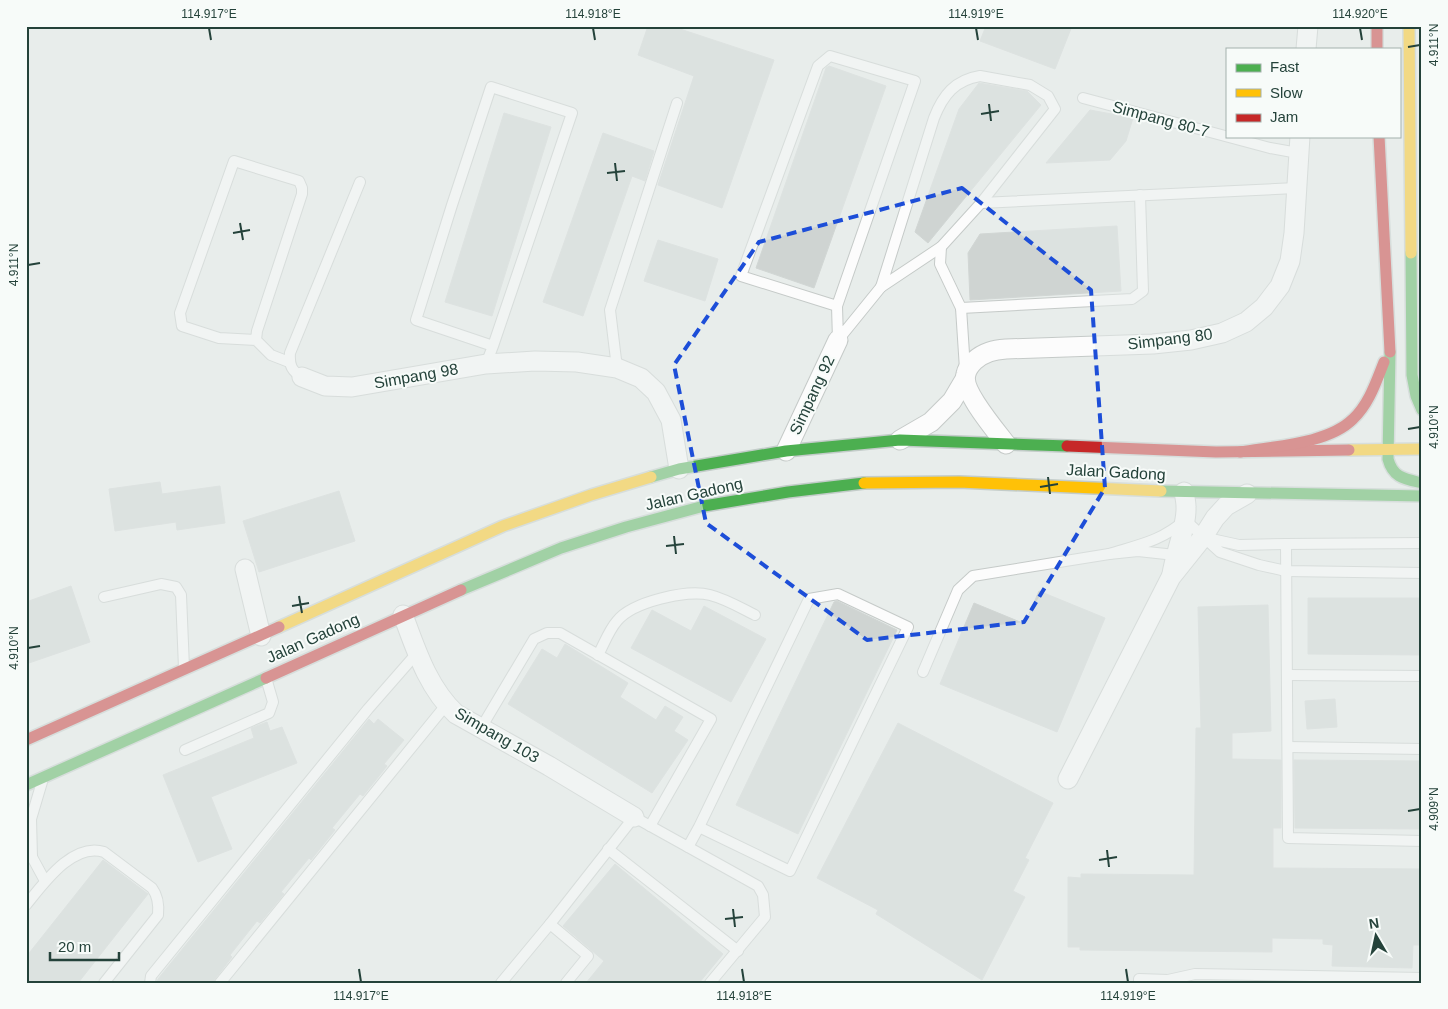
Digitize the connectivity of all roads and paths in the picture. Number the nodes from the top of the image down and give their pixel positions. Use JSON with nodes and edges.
{"nodes":[{"id":1,"x":1308,"y":26,"type":"edge"},
{"id":2,"x":1377,"y":26,"type":"edge"},
{"id":3,"x":1409,"y":26,"type":"edge"},
{"id":4,"x":1306,"y":48,"type":"edge"},
{"id":5,"x":1377,"y":48,"type":"edge"},
{"id":6,"x":1083,"y":98,"type":"dead end"},
{"id":7,"x":678,"y":104,"type":"dead end"},
{"id":8,"x":1226,"y":137,"type":"edge"},
{"id":9,"x":1231,"y":138,"type":"edge"},
{"id":10,"x":1379,"y":138,"type":"edge"},
{"id":11,"x":1299,"y":145,"type":"edge"},
{"id":12,"x":360,"y":182,"type":"dead end"},
{"id":13,"x":1296,"y":188,"type":"junction"},
{"id":14,"x":1140,"y":195,"type":"junction"},
{"id":15,"x":981,"y":203,"type":"junction"},
{"id":16,"x":941,"y":247,"type":"junction"},
{"id":17,"x":881,"y":286,"type":"junction"},
{"id":18,"x":837,"y":306,"type":"junction"},
{"id":19,"x":961,"y":308,"type":"junction"},
{"id":20,"x":256,"y":340,"type":"junction"},
{"id":21,"x":838,"y":340,"type":"junction"},
{"id":22,"x":1390,"y":344,"type":"junction"},
{"id":23,"x":493,"y":346,"type":"junction"},
{"id":24,"x":289,"y":362,"type":"junction"},
{"id":25,"x":486,"y":364,"type":"junction"},
{"id":26,"x":617,"y":368,"type":"junction"},
{"id":27,"x":966,"y":376,"type":"junction"},
{"id":28,"x":302,"y":378,"type":"joint"},
{"id":29,"x":1422,"y":410,"type":"edge"},
{"id":30,"x":900,"y":440,"type":"junction"},
{"id":31,"x":1006,"y":444,"type":"junction"},
{"id":32,"x":1387,"y":450,"type":"junction"},
{"id":33,"x":1422,"y":450,"type":"edge"},
{"id":34,"x":786,"y":451,"type":"junction"},
{"id":35,"x":1240,"y":452,"type":"junction"},
{"id":36,"x":679,"y":470,"type":"junction"},
{"id":37,"x":1422,"y":484,"type":"edge"},
{"id":38,"x":1184,"y":492,"type":"junction"},
{"id":39,"x":1247,"y":493,"type":"junction"},
{"id":40,"x":1422,"y":496,"type":"edge"},
{"id":41,"x":1185,"y":520,"type":"junction"},
{"id":42,"x":1203,"y":537,"type":"junction"},
{"id":43,"x":1422,"y":543,"type":"edge"},
{"id":44,"x":1286,"y":544,"type":"junction"},
{"id":45,"x":1109,"y":554,"type":"junction"},
{"id":46,"x":1175,"y":555,"type":"junction"},
{"id":47,"x":245,"y":569,"type":"dead end"},
{"id":48,"x":1286,"y":571,"type":"junction"},
{"id":49,"x":1422,"y":573,"type":"edge"},
{"id":50,"x":1171,"y":577,"type":"junction"},
{"id":51,"x":104,"y":596,"type":"dead end"},
{"id":52,"x":403,"y":615,"type":"junction"},
{"id":53,"x":756,"y":615,"type":"dead end"},
{"id":54,"x":261,"y":636,"type":"junction"},
{"id":55,"x":417,"y":653,"type":"junction"},
{"id":56,"x":598,"y":655,"type":"junction"},
{"id":57,"x":184,"y":669,"type":"junction"},
{"id":58,"x":923,"y":672,"type":"dead end"},
{"id":59,"x":1288,"y":675,"type":"junction"},
{"id":60,"x":1422,"y":676,"type":"edge"},
{"id":61,"x":266,"y":678,"type":"junction"},
{"id":62,"x":446,"y":705,"type":"junction"},
{"id":63,"x":481,"y":728,"type":"junction"},
{"id":64,"x":26,"y":740,"type":"edge"},
{"id":65,"x":1288,"y":747,"type":"junction"},
{"id":66,"x":1422,"y":749,"type":"edge"},
{"id":67,"x":185,"y":750,"type":"dead end"},
{"id":68,"x":44,"y":777,"type":"junction"},
{"id":69,"x":1068,"y":779,"type":"dead end"},
{"id":70,"x":26,"y":785,"type":"edge"},
{"id":71,"x":634,"y":817,"type":"junction"},
{"id":72,"x":650,"y":826,"type":"junction"},
{"id":73,"x":699,"y":827,"type":"junction"},
{"id":74,"x":1422,"y":841,"type":"edge"},
{"id":75,"x":688,"y":847,"type":"junction"},
{"id":76,"x":608,"y":849,"type":"junction"},
{"id":77,"x":29,"y":854,"type":"edge"},
{"id":78,"x":45,"y":882,"type":"junction"},
{"id":79,"x":26,"y":905,"type":"edge"},
{"id":80,"x":550,"y":924,"type":"junction"},
{"id":81,"x":738,"y":952,"type":"junction"},
{"id":82,"x":1422,"y":978,"type":"edge"},
{"id":83,"x":1168,"y":981,"type":"edge"},
{"id":84,"x":104,"y":983,"type":"edge"},
{"id":85,"x":150,"y":983,"type":"edge"},
{"id":86,"x":220,"y":983,"type":"edge"},
{"id":87,"x":501,"y":983,"type":"edge"},
{"id":88,"x":566,"y":983,"type":"edge"},
{"id":89,"x":710,"y":983,"type":"edge"},
{"id":90,"x":1139,"y":983,"type":"edge"}],
"edges":[{"from":1,"to":4,"type":"street"},
{"from":2,"to":5,"type":"main road"},
{"from":3,"to":29,"type":"main road"},
{"from":6,"to":8,"type":"lane","name":"Simpang 80-7"},
{"from":7,"to":26,"type":"lane"},
{"from":9,"to":11,"type":"lane","name":"Simpang 80-7"},
{"from":10,"to":22,"type":"main road"},
{"from":11,"to":13,"type":"street","name":"Simpang 80"},
{"from":12,"to":24,"type":"lane"},
{"from":13,"to":14,"type":"lane"},
{"from":13,"to":27,"type":"street","name":"Simpang 80"},
{"from":14,"to":15,"type":"lane"},
{"from":14,"to":19,"type":"lane"},
{"from":15,"to":16,"type":"lane"},
{"from":15,"to":17,"type":"lane"},
{"from":16,"to":17,"type":"lane"},
{"from":16,"to":19,"type":"lane"},
{"from":17,"to":21,"type":"lane"},
{"from":18,"to":18,"type":"lane"},
{"from":18,"to":21,"type":"lane"},
{"from":19,"to":27,"type":"lane"},
{"from":20,"to":20,"type":"lane"},
{"from":20,"to":24,"type":"lane"},
{"from":21,"to":34,"type":"street","name":"Simpang 92"},
{"from":22,"to":32,"type":"main road"},
{"from":22,"to":35,"type":"main road"},
{"from":23,"to":23,"type":"lane"},
{"from":23,"to":25,"type":"lane"},
{"from":24,"to":28,"type":"lane","name":"Simpang 98"},
{"from":25,"to":26,"type":"street","name":"Simpang 98"},
{"from":25,"to":28,"type":"street","name":"Simpang 98"},
{"from":26,"to":36,"type":"street","name":"Simpang 98"},
{"from":27,"to":30,"type":"street","name":"Simpang 80"},
{"from":27,"to":31,"type":"street"},
{"from":30,"to":31,"type":"main road","name":"Jalan Gadong"},
{"from":30,"to":34,"type":"main road","name":"Jalan Gadong"},
{"from":31,"to":35,"type":"main road","name":"Jalan Gadong"},
{"from":32,"to":33,"type":"main road","name":"Jalan Gadong"},
{"from":32,"to":35,"type":"main road","name":"Jalan Gadong"},
{"from":32,"to":37,"type":"main road"},
{"from":34,"to":36,"type":"main road","name":"Jalan Gadong"},
{"from":36,"to":54,"type":"main road","name":"Jalan Gadong"},
{"from":38,"to":39,"type":"main road","name":"Jalan Gadong"},
{"from":38,"to":41,"type":"street"},
{"from":38,"to":52,"type":"main road","name":"Jalan Gadong"},
{"from":39,"to":40,"type":"main road","name":"Jalan Gadong"},
{"from":39,"to":42,"type":"street"},
{"from":41,"to":42,"type":"lane"},
{"from":41,"to":45,"type":"lane"},
{"from":41,"to":46,"type":"street"},
{"from":42,"to":44,"type":"lane"},
{"from":42,"to":48,"type":"lane"},
{"from":42,"to":50,"type":"street"},
{"from":43,"to":44,"type":"lane"},
{"from":44,"to":48,"type":"lane"},
{"from":45,"to":46,"type":"lane"},
{"from":45,"to":58,"type":"lane"},
{"from":46,"to":50,"type":"street"},
{"from":47,"to":54,"type":"street"},
{"from":48,"to":49,"type":"lane"},
{"from":48,"to":59,"type":"lane"},
{"from":50,"to":69,"type":"street"},
{"from":51,"to":57,"type":"lane"},
{"from":52,"to":55,"type":"street","name":"Simpang 103"},
{"from":52,"to":61,"type":"main road","name":"Jalan Gadong"},
{"from":53,"to":56,"type":"lane"},
{"from":54,"to":57,"type":"main road","name":"Jalan Gadong"},
{"from":55,"to":62,"type":"street","name":"Simpang 103"},
{"from":55,"to":85,"type":"lane"},
{"from":56,"to":63,"type":"lane"},
{"from":56,"to":72,"type":"lane"},
{"from":57,"to":64,"type":"main road","name":"Jalan Gadong"},
{"from":59,"to":60,"type":"lane"},
{"from":59,"to":65,"type":"lane"},
{"from":61,"to":67,"type":"lane"},
{"from":61,"to":68,"type":"main road","name":"Jalan Gadong"},
{"from":62,"to":63,"type":"street","name":"Simpang 103"},
{"from":62,"to":86,"type":"lane"},
{"from":63,"to":71,"type":"street","name":"Simpang 103"},
{"from":65,"to":66,"type":"lane"},
{"from":65,"to":74,"type":"lane"},
{"from":68,"to":70,"type":"main road","name":"Jalan Gadong"},
{"from":68,"to":77,"type":"lane"},
{"from":71,"to":72,"type":"lane"},
{"from":71,"to":76,"type":"lane"},
{"from":72,"to":75,"type":"lane"},
{"from":73,"to":73,"type":"lane"},
{"from":73,"to":75,"type":"lane"},
{"from":75,"to":81,"type":"lane"},
{"from":76,"to":80,"type":"lane"},
{"from":76,"to":81,"type":"lane"},
{"from":77,"to":78,"type":"lane"},
{"from":78,"to":79,"type":"lane"},
{"from":78,"to":84,"type":"lane"},
{"from":80,"to":87,"type":"lane"},
{"from":80,"to":88,"type":"lane"},
{"from":81,"to":89,"type":"lane"},
{"from":82,"to":83,"type":"lane"},
{"from":83,"to":90,"type":"lane"}]}
